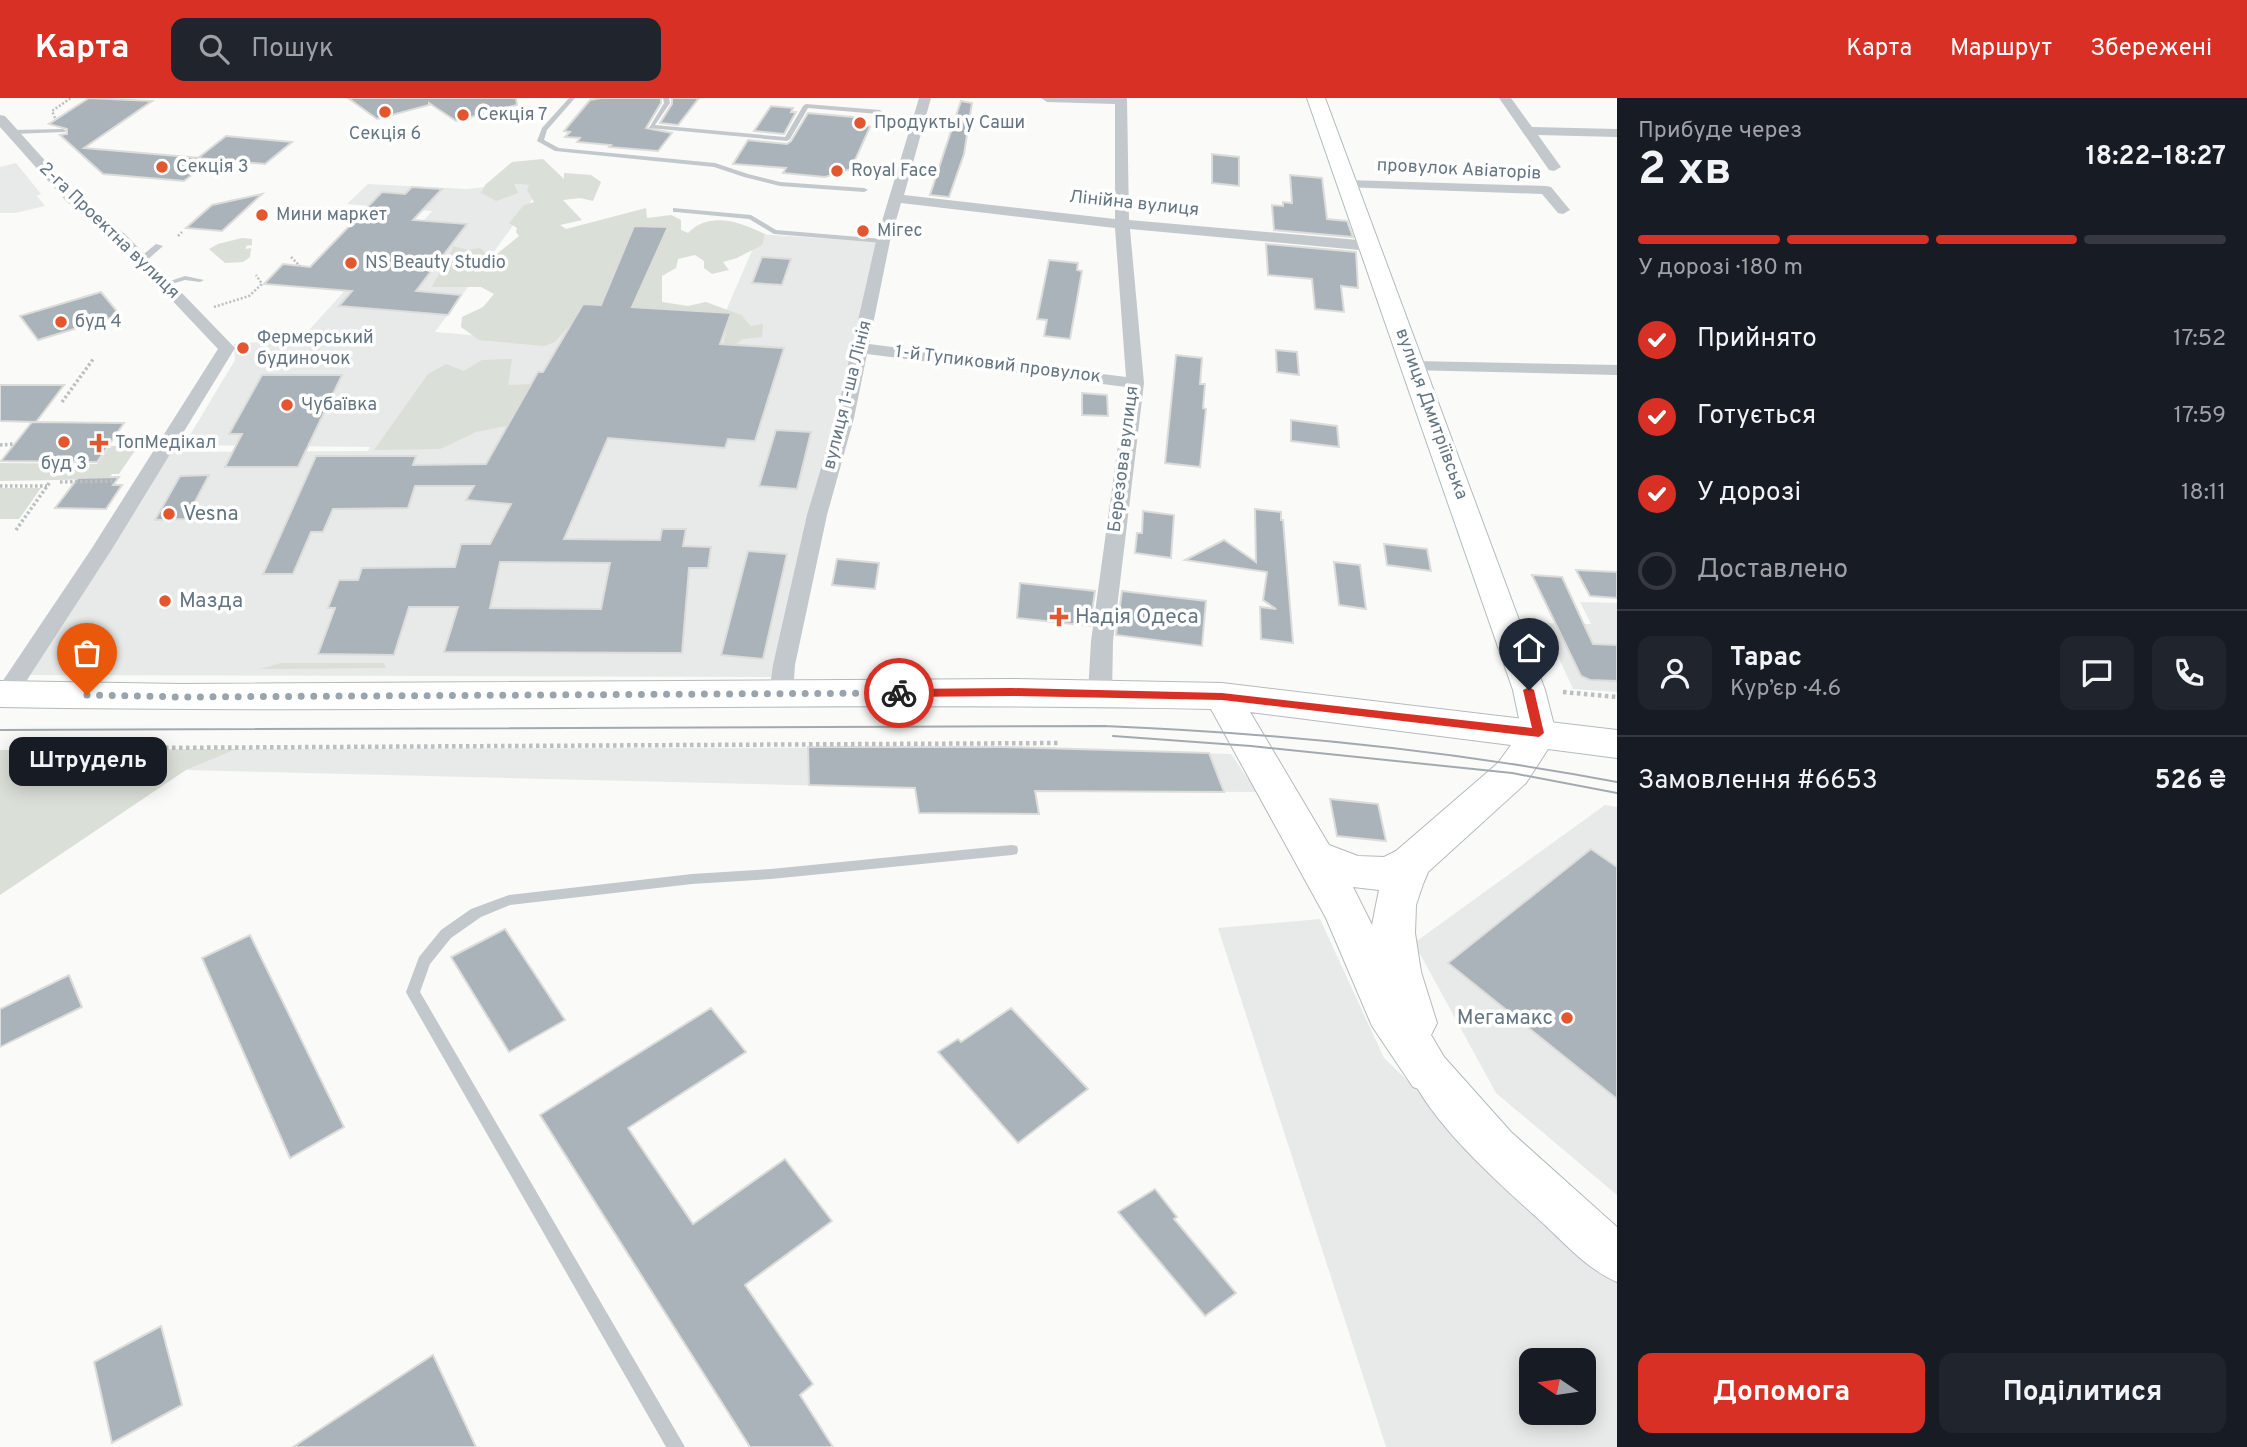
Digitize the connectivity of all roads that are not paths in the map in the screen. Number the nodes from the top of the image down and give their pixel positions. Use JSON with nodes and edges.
{"nodes":[{"id":1,"x":572,"y":98,"type":"edge"},
{"id":2,"x":666,"y":98,"type":"edge"},
{"id":3,"x":810,"y":98,"type":"edge"},
{"id":4,"x":926,"y":98,"type":"edge"},
{"id":5,"x":1046,"y":98,"type":"edge"},
{"id":6,"x":1316,"y":98,"type":"edge"},
{"id":7,"x":1505,"y":98,"type":"edge"},
{"id":8,"x":1121,"y":99,"type":"edge"},
{"id":9,"x":798,"y":100,"type":"dead end"},
{"id":10,"x":819,"y":100,"type":"edge"},
{"id":11,"x":882,"y":106,"type":"dead end"},
{"id":12,"x":0,"y":119,"type":"edge"},
{"id":13,"x":890,"y":120,"type":"dead end"},
{"id":14,"x":63,"y":131,"type":"dead end"},
{"id":15,"x":1529,"y":131,"type":"junction"},
{"id":16,"x":12,"y":132,"type":"junction"},
{"id":17,"x":1617,"y":133,"type":"edge"},
{"id":18,"x":1554,"y":167,"type":"dead end"},
{"id":19,"x":1347,"y":184,"type":"junction"},
{"id":20,"x":864,"y":190,"type":"dead end"},
{"id":21,"x":895,"y":198,"type":"junction"},
{"id":22,"x":676,"y":210,"type":"dead end"},
{"id":23,"x":1563,"y":210,"type":"dead end"},
{"id":24,"x":1122,"y":223,"type":"junction"},
{"id":25,"x":883,"y":241,"type":"junction"},
{"id":26,"x":159,"y":246,"type":"dead end"},
{"id":27,"x":1370,"y":246,"type":"junction"},
{"id":28,"x":142,"y":260,"type":"junction"},
{"id":29,"x":200,"y":280,"type":"dead end"},
{"id":30,"x":165,"y":284,"type":"junction"},
{"id":31,"x":861,"y":348,"type":"junction"},
{"id":32,"x":1414,"y":366,"type":"junction"},
{"id":33,"x":1617,"y":370,"type":"edge"},
{"id":34,"x":1135,"y":383,"type":"junction"},
{"id":35,"x":1100,"y":693,"type":"junction"},
{"id":36,"x":3,"y":694,"type":"edge"},
{"id":37,"x":781,"y":694,"type":"junction"},
{"id":38,"x":1222,"y":696,"type":"junction"},
{"id":39,"x":1539,"y":733,"type":"junction"},
{"id":40,"x":1617,"y":744,"type":"edge"},
{"id":41,"x":1012,"y":850,"type":"dead end"},
{"id":42,"x":1315,"y":856,"type":"junction"},
{"id":43,"x":1411,"y":863,"type":"junction"},
{"id":44,"x":1430,"y":1072,"type":"junction"},
{"id":45,"x":1617,"y":1258,"type":"edge"},
{"id":46,"x":676,"y":1447,"type":"edge"}],
"edges":[{"from":1,"to":20,"type":"lane"},
{"from":2,"to":13,"type":"lane"},
{"from":3,"to":10,"type":"lane"},
{"from":4,"to":21,"type":"street","name":"вулиця 1-ша Лінія"},
{"from":5,"to":8,"type":"street"},
{"from":6,"to":19,"type":"main road","name":"вулиця Дмитріївська"},
{"from":7,"to":15,"type":"street"},
{"from":8,"to":24,"type":"street","name":"Березова вулиця"},
{"from":9,"to":10,"type":"lane"},
{"from":10,"to":11,"type":"lane"},
{"from":12,"to":16,"type":"street","name":"2-га Проектна вулиця"},
{"from":14,"to":16,"type":"lane"},
{"from":15,"to":17,"type":"street"},
{"from":15,"to":18,"type":"street"},
{"from":16,"to":28,"type":"street","name":"2-га Проектна вулиця"},
{"from":19,"to":23,"type":"street","name":"провулок Авіаторів"},
{"from":19,"to":27,"type":"main road","name":"вулиця Дмитріївська"},
{"from":21,"to":24,"type":"street","name":"Лінійна вулиця"},
{"from":21,"to":25,"type":"street","name":"вулиця 1-ша Лінія"},
{"from":22,"to":25,"type":"lane"},
{"from":24,"to":27,"type":"street","name":"Лінійна вулиця"},
{"from":24,"to":34,"type":"street","name":"Березова вулиця"},
{"from":25,"to":31,"type":"street","name":"вулиця 1-ша Лінія"},
{"from":26,"to":28,"type":"lane"},
{"from":27,"to":32,"type":"main road","name":"вулиця Дмитріївська"},
{"from":28,"to":30,"type":"street","name":"2-га Проектна вулиця"},
{"from":29,"to":30,"type":"lane"},
{"from":30,"to":36,"type":"street","name":"2-га Проектна вулиця"},
{"from":31,"to":34,"type":"street","name":"1-й Тупиковий провулок"},
{"from":31,"to":37,"type":"street","name":"вулиця 1-ша Лінія"},
{"from":32,"to":33,"type":"street"},
{"from":32,"to":39,"type":"main road","name":"вулиця Дмитріївська"},
{"from":34,"to":35,"type":"street","name":"Березова вулиця"},
{"from":35,"to":37,"type":"main road"},
{"from":35,"to":38,"type":"main road"},
{"from":36,"to":37,"type":"main road"},
{"from":38,"to":39,"type":"main road"},
{"from":38,"to":42,"type":"main road"},
{"from":39,"to":40,"type":"main road"},
{"from":39,"to":43,"type":"main road"},
{"from":41,"to":46,"type":"lane"},
{"from":42,"to":43,"type":"main road"},
{"from":42,"to":44,"type":"main road"},
{"from":43,"to":44,"type":"main road"},
{"from":44,"to":45,"type":"main road"}]}
